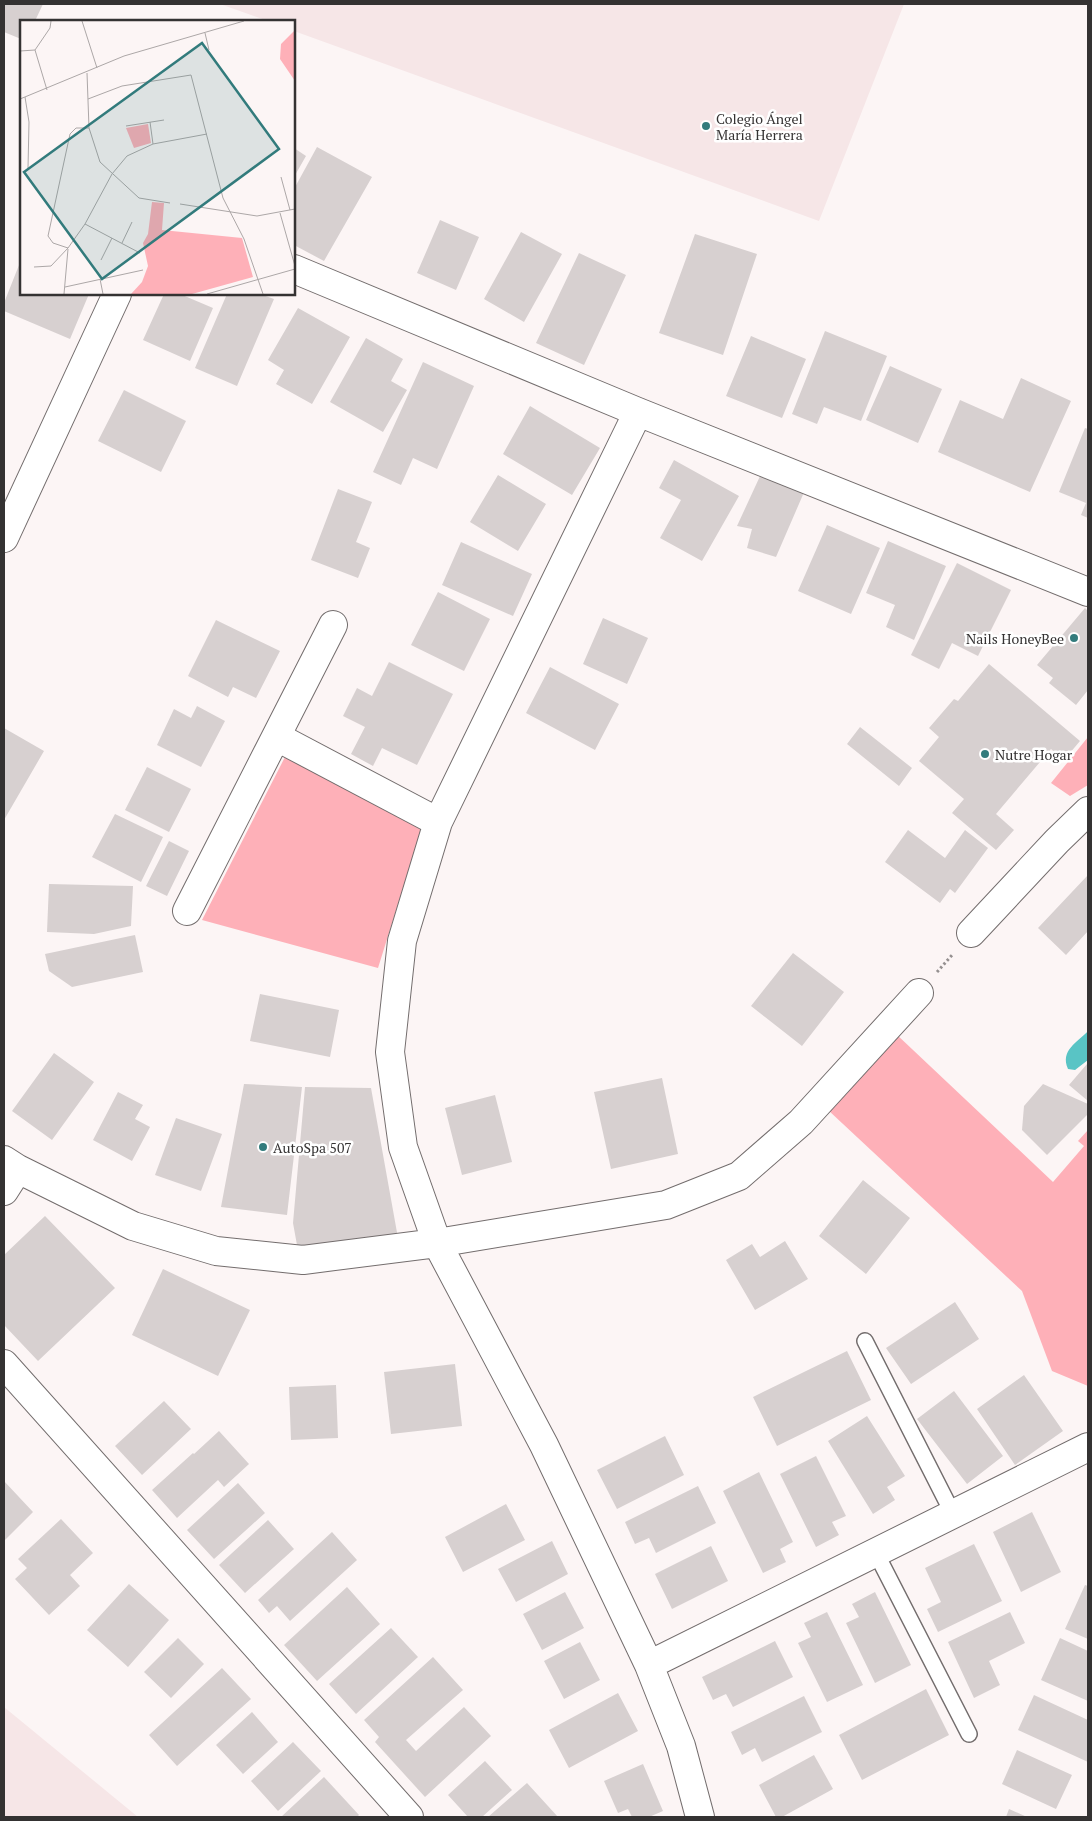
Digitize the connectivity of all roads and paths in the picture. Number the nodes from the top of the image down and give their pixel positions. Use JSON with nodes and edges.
{"nodes":[{"id":1,"x":295,"y":269,"type":"edge"},
{"id":2,"x":117,"y":295,"type":"edge"},
{"id":3,"x":638,"y":412,"type":"junction"},
{"id":4,"x":4,"y":538,"type":"edge"},
{"id":5,"x":1088,"y":592,"type":"edge"},
{"id":6,"x":333,"y":625,"type":"dead end"},
{"id":7,"x":277,"y":736,"type":"junction"},
{"id":8,"x":1088,"y":811,"type":"edge"},
{"id":9,"x":438,"y":822,"type":"junction"},
{"id":10,"x":187,"y":911,"type":"dead end"},
{"id":11,"x":971,"y":933,"type":"joint"},
{"id":12,"x":919,"y":993,"type":"joint"},
{"id":13,"x":8,"y":1174,"type":"edge"},
{"id":14,"x":437,"y":1243,"type":"junction"},
{"id":15,"x":865,"y":1341,"type":"dead end"},
{"id":16,"x":4,"y":1364,"type":"edge"},
{"id":17,"x":1088,"y":1446,"type":"edge"},
{"id":18,"x":953,"y":1514,"type":"junction"},
{"id":19,"x":876,"y":1553,"type":"junction"},
{"id":20,"x":649,"y":1665,"type":"junction"},
{"id":21,"x":969,"y":1734,"type":"dead end"},
{"id":22,"x":410,"y":1817,"type":"edge"},
{"id":23,"x":700,"y":1817,"type":"edge"}],
"edges":[{"from":1,"to":3,"type":"street"},
{"from":2,"to":4,"type":"street"},
{"from":3,"to":5,"type":"street"},
{"from":3,"to":9,"type":"street"},
{"from":6,"to":7,"type":"street"},
{"from":7,"to":9,"type":"street"},
{"from":7,"to":10,"type":"street"},
{"from":8,"to":11,"type":"street"},
{"from":9,"to":14,"type":"street"},
{"from":11,"to":12,"type":"path"},
{"from":12,"to":14,"type":"street"},
{"from":13,"to":14,"type":"street"},
{"from":14,"to":20,"type":"street"},
{"from":15,"to":18,"type":"lane"},
{"from":16,"to":22,"type":"street"},
{"from":17,"to":18,"type":"street"},
{"from":18,"to":19,"type":"street"},
{"from":19,"to":20,"type":"street"},
{"from":19,"to":21,"type":"lane"},
{"from":20,"to":23,"type":"street"}]}
